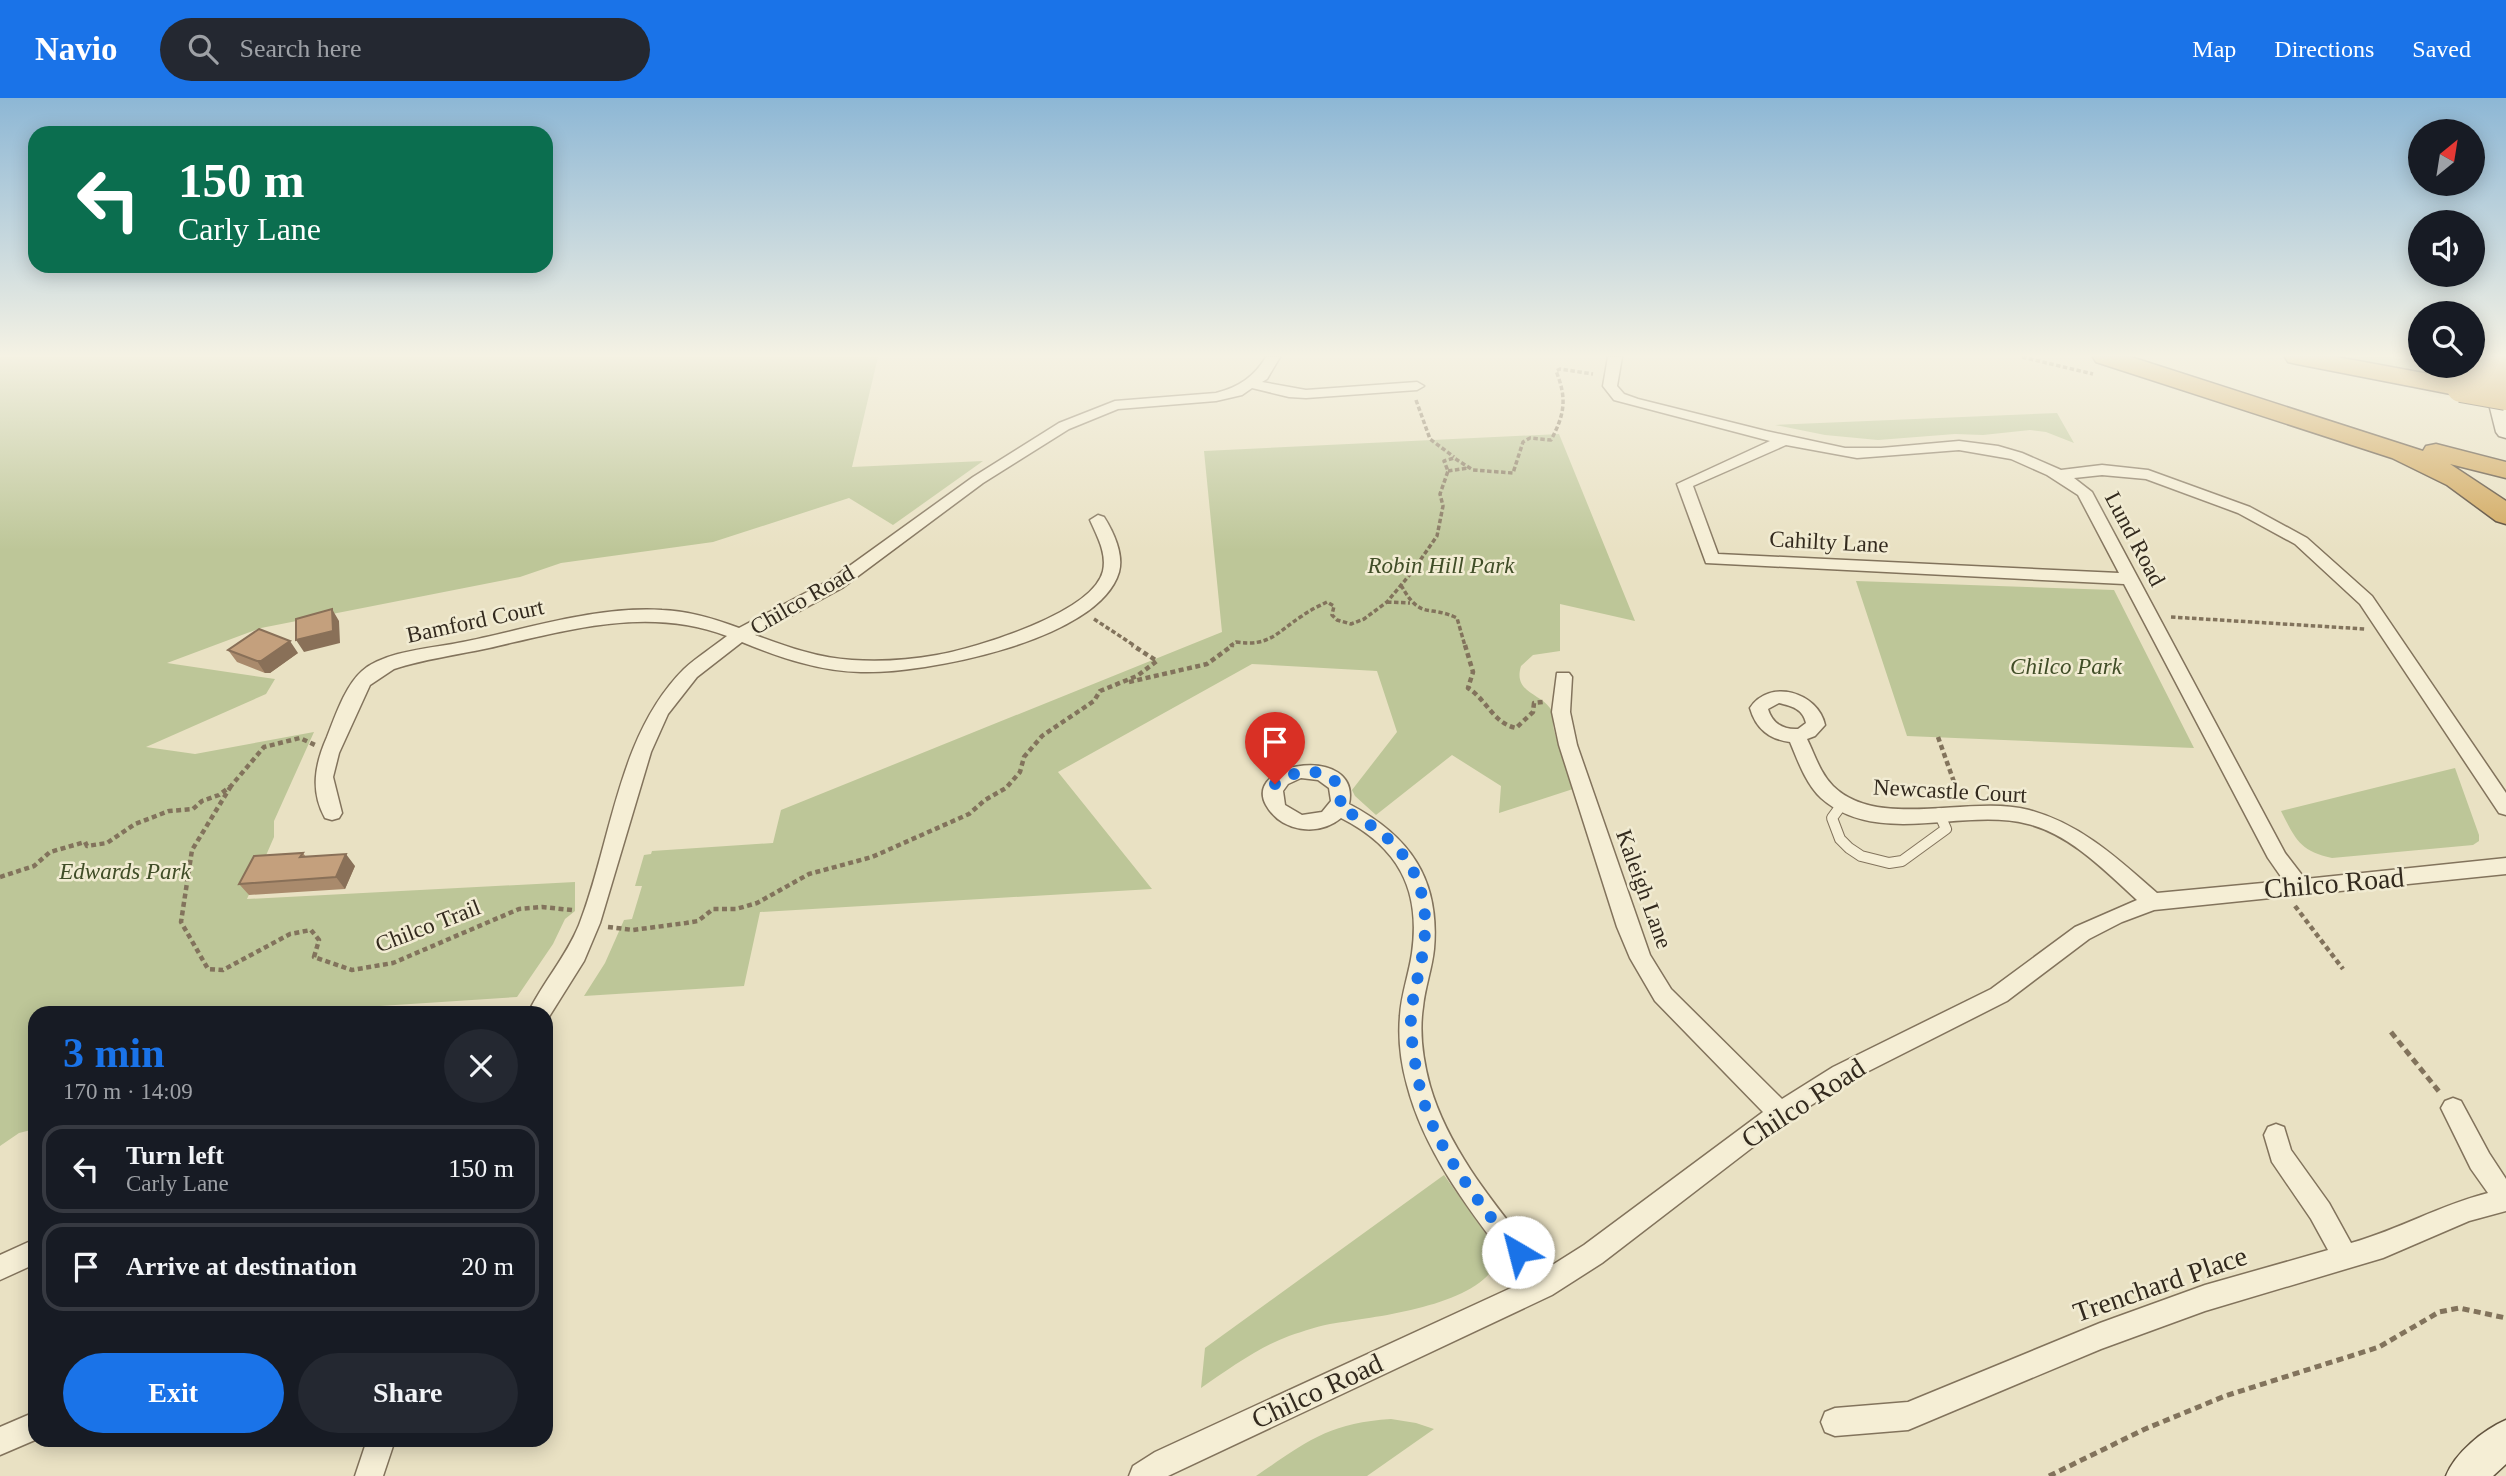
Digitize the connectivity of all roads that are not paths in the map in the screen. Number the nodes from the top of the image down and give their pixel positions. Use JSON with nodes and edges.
{"nodes":[{"id":1,"x":1073,"y":421,"type":"edge"},
{"id":2,"x":1709,"y":421,"type":"edge"},
{"id":3,"x":2307,"y":421,"type":"edge"},
{"id":4,"x":2323,"y":421,"type":"edge"},
{"id":5,"x":1782,"y":441,"type":"junction"},
{"id":6,"x":2506,"y":470,"type":"edge"},
{"id":7,"x":2061,"y":475,"type":"junction"},
{"id":8,"x":2506,"y":515,"type":"edge"},
{"id":9,"x":1098,"y":520,"type":"dead end"},
{"id":10,"x":2130,"y":579,"type":"junction"},
{"id":11,"x":739,"y":636,"type":"junction"},
{"id":12,"x":1563,"y":677,"type":"dead end"},
{"id":13,"x":1797,"y":737,"type":"dead end"},
{"id":14,"x":1843,"y":803,"type":"junction"},
{"id":15,"x":1339,"y":808,"type":"dead end"},
{"id":16,"x":2506,"y":808,"type":"edge"},
{"id":17,"x":331,"y":813,"type":"dead end"},
{"id":18,"x":1939,"y":813,"type":"junction"},
{"id":19,"x":2506,"y":866,"type":"edge"},
{"id":20,"x":2290,"y":887,"type":"junction"},
{"id":21,"x":2153,"y":902,"type":"junction"},
{"id":22,"x":543,"y":1006,"type":"edge"},
{"id":23,"x":2453,"y":1108,"type":"road end"},
{"id":24,"x":1780,"y":1113,"type":"junction"},
{"id":25,"x":2276,"y":1135,"type":"dead end"},
{"id":26,"x":2506,"y":1200,"type":"edge"},
{"id":27,"x":28,"y":1254,"type":"edge"},
{"id":28,"x":2345,"y":1257,"type":"junction"},
{"id":29,"x":0,"y":1268,"type":"edge"},
{"id":30,"x":1543,"y":1286,"type":"junction"},
{"id":31,"x":1835,"y":1422,"type":"dead end"},
{"id":32,"x":28,"y":1429,"type":"edge"},
{"id":33,"x":2506,"y":1439,"type":"edge"},
{"id":34,"x":0,"y":1441,"type":"edge"},
{"id":35,"x":379,"y":1447,"type":"edge"},
{"id":36,"x":369,"y":1476,"type":"edge"},
{"id":37,"x":1143,"y":1476,"type":"edge"},
{"id":38,"x":2465,"y":1476,"type":"edge"}],
"edges":[{"from":1,"to":11,"type":"street","name":"Chilco Road"},
{"from":2,"to":5,"type":"street","name":"Lund Road"},
{"from":3,"to":8,"type":"highway"},
{"from":4,"to":6,"type":"highway"},
{"from":5,"to":7,"type":"street","name":"Lund Road"},
{"from":5,"to":10,"type":"street","name":"Cahilty Lane"},
{"from":7,"to":10,"type":"street","name":"Lund Road"},
{"from":7,"to":16,"type":"street"},
{"from":9,"to":11,"type":"street","name":"Bamford Court"},
{"from":10,"to":20,"type":"street","name":"Lund Road"},
{"from":11,"to":17,"type":"street","name":"Bamford Court"},
{"from":11,"to":22,"type":"street","name":"Chilco Road"},
{"from":12,"to":24,"type":"street","name":"Kaleigh Lane"},
{"from":13,"to":14,"type":"street","name":"Newcastle Court"},
{"from":14,"to":18,"type":"street","name":"Newcastle Court"},
{"from":14,"to":18,"type":"lane"},
{"from":15,"to":30,"type":"street"},
{"from":18,"to":21,"type":"street","name":"Newcastle Court"},
{"from":19,"to":20,"type":"street","name":"Chilco Road"},
{"from":20,"to":21,"type":"street","name":"Chilco Road"},
{"from":21,"to":24,"type":"street","name":"Chilco Road"},
{"from":23,"to":26,"type":"street"},
{"from":24,"to":30,"type":"street","name":"Chilco Road"},
{"from":25,"to":28,"type":"street"},
{"from":26,"to":28,"type":"street","name":"Trenchard Place"},
{"from":27,"to":29,"type":"street"},
{"from":28,"to":31,"type":"street","name":"Trenchard Place"},
{"from":30,"to":37,"type":"street","name":"Chilco Road"},
{"from":32,"to":34,"type":"street"},
{"from":33,"to":38,"type":"street"},
{"from":35,"to":36,"type":"street"}]}
